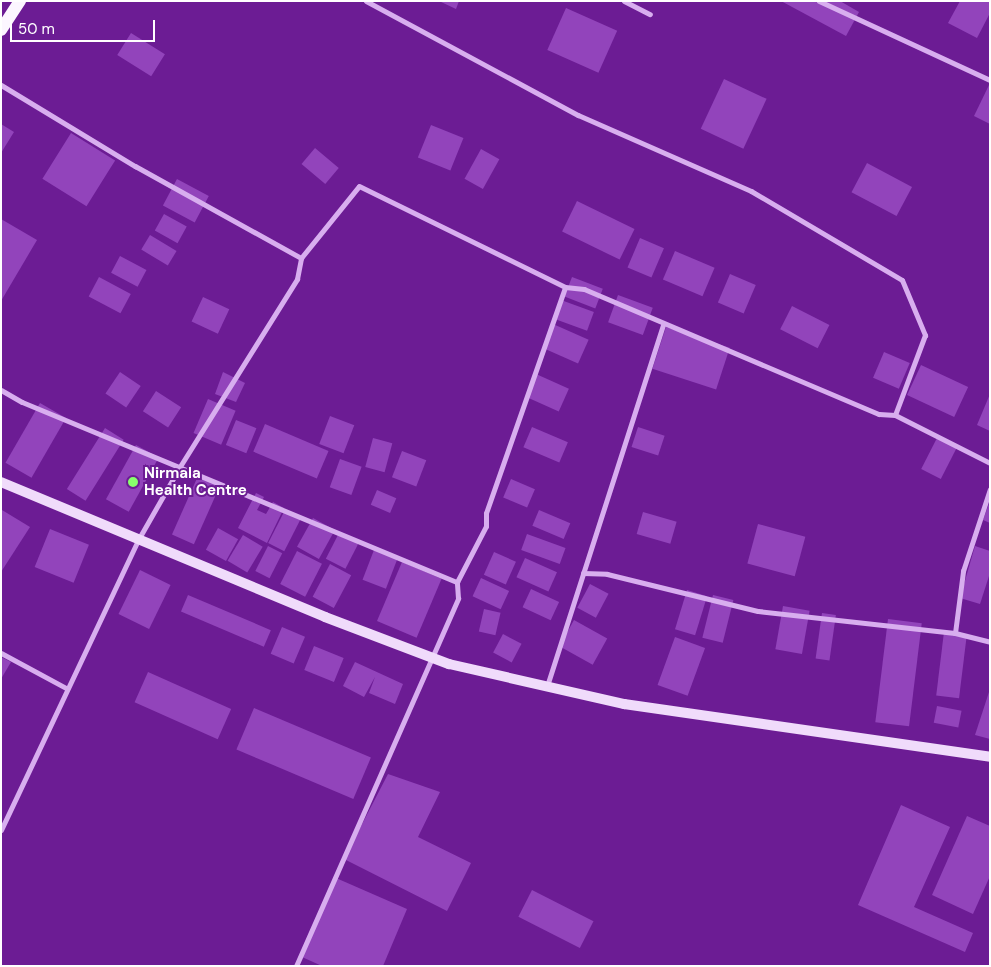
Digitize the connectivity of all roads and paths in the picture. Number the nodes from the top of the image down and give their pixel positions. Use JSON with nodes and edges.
{"nodes":[{"id":1,"x":20,"y":1,"type":"edge"},
{"id":2,"x":366,"y":1,"type":"edge"},
{"id":3,"x":624,"y":1,"type":"edge"},
{"id":4,"x":819,"y":1,"type":"edge"},
{"id":5,"x":650,"y":14,"type":"dead end"},
{"id":6,"x":1,"y":30,"type":"edge"},
{"id":7,"x":990,"y":80,"type":"edge"},
{"id":8,"x":1,"y":86,"type":"edge"},
{"id":9,"x":301,"y":258,"type":"junction"},
{"id":10,"x":565,"y":287,"type":"junction"},
{"id":11,"x":663,"y":325,"type":"junction"},
{"id":12,"x":1,"y":390,"type":"edge"},
{"id":13,"x":895,"y":415,"type":"junction"},
{"id":14,"x":990,"y":464,"type":"edge"},
{"id":15,"x":179,"y":468,"type":"junction"},
{"id":16,"x":1,"y":482,"type":"edge"},
{"id":17,"x":990,"y":488,"type":"edge"},
{"id":18,"x":138,"y":540,"type":"junction"},
{"id":19,"x":582,"y":573,"type":"junction"},
{"id":20,"x":457,"y":582,"type":"junction"},
{"id":21,"x":955,"y":633,"type":"junction"},
{"id":22,"x":990,"y":642,"type":"edge"},
{"id":23,"x":1,"y":653,"type":"edge"},
{"id":24,"x":433,"y":658,"type":"junction"},
{"id":25,"x":547,"y":686,"type":"junction"},
{"id":26,"x":66,"y":688,"type":"junction"},
{"id":27,"x":990,"y":757,"type":"edge"},
{"id":28,"x":1,"y":830,"type":"edge"},
{"id":29,"x":296,"y":966,"type":"edge"}],
"edges":[{"from":1,"to":6,"type":"main road"},
{"from":2,"to":13,"type":"street"},
{"from":3,"to":5,"type":"street"},
{"from":4,"to":7,"type":"street"},
{"from":8,"to":9,"type":"street"},
{"from":9,"to":10,"type":"street"},
{"from":9,"to":15,"type":"street"},
{"from":10,"to":11,"type":"street"},
{"from":10,"to":20,"type":"street"},
{"from":11,"to":13,"type":"street"},
{"from":11,"to":19,"type":"street"},
{"from":12,"to":15,"type":"street"},
{"from":13,"to":14,"type":"street"},
{"from":15,"to":18,"type":"street"},
{"from":15,"to":20,"type":"street"},
{"from":16,"to":18,"type":"street"},
{"from":17,"to":21,"type":"street"},
{"from":18,"to":24,"type":"street"},
{"from":18,"to":26,"type":"street"},
{"from":19,"to":21,"type":"street"},
{"from":19,"to":25,"type":"street"},
{"from":20,"to":24,"type":"street"},
{"from":21,"to":22,"type":"street"},
{"from":23,"to":26,"type":"street"},
{"from":24,"to":25,"type":"street"},
{"from":24,"to":29,"type":"street"},
{"from":25,"to":27,"type":"street"},
{"from":26,"to":28,"type":"street"}]}
